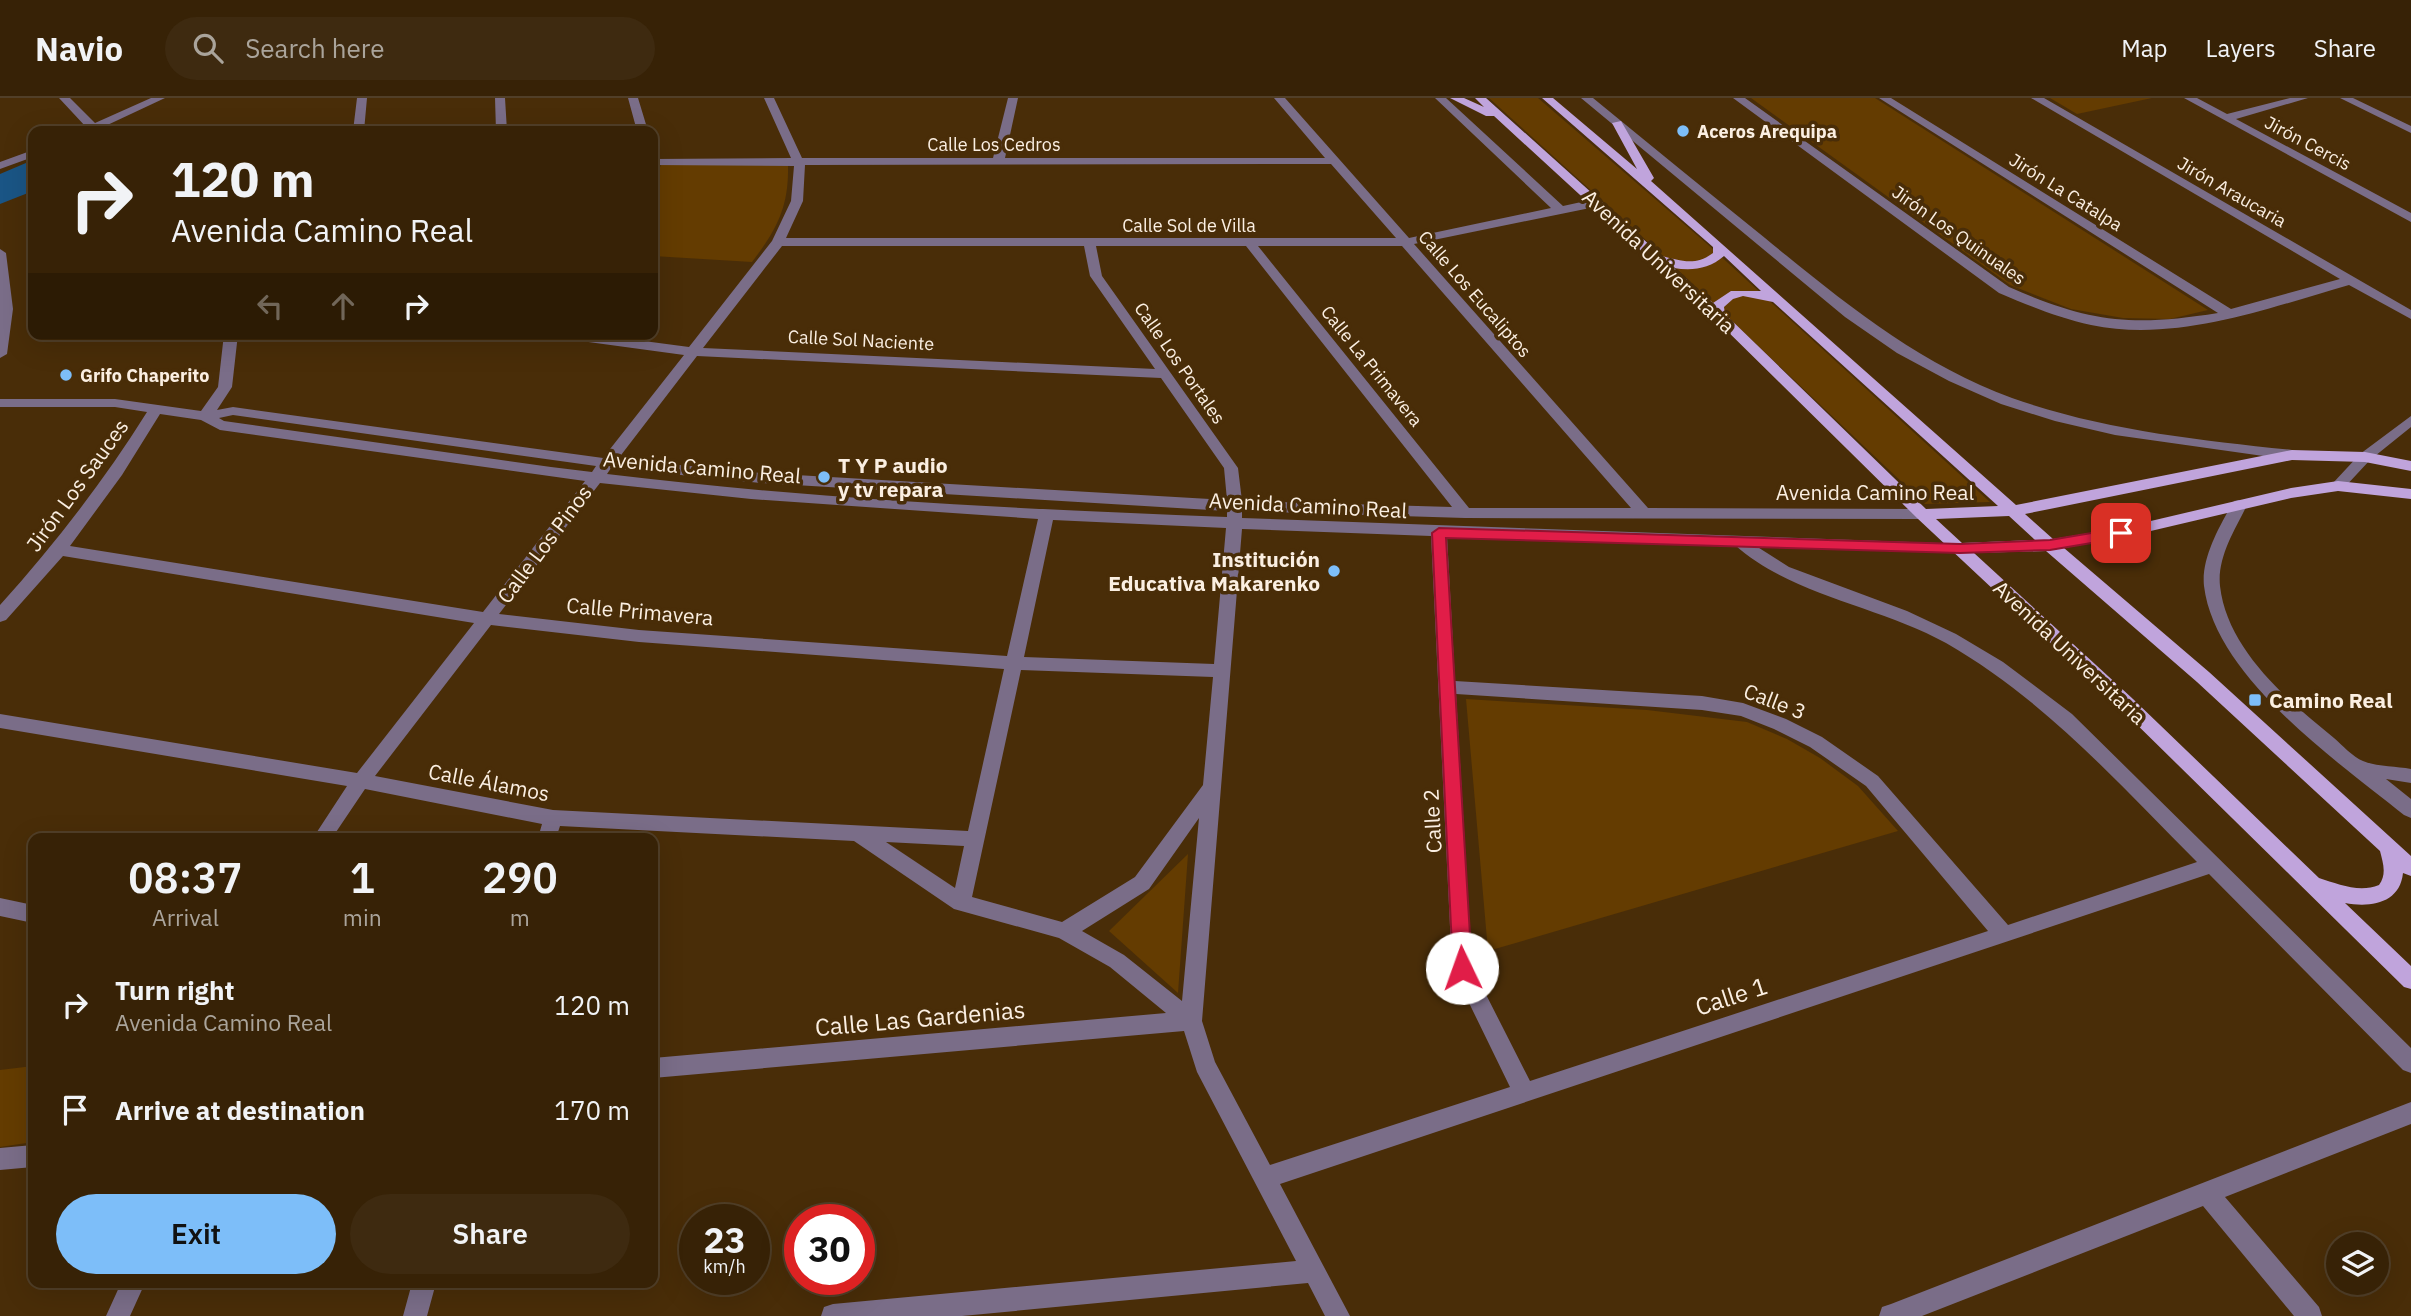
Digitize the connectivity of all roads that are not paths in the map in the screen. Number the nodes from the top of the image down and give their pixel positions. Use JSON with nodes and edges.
{"nodes":[{"id":1,"x":64,"y":98,"type":"edge"},
{"id":2,"x":160,"y":98,"type":"edge"},
{"id":3,"x":362,"y":98,"type":"edge"},
{"id":4,"x":500,"y":98,"type":"edge"},
{"id":5,"x":633,"y":98,"type":"edge"},
{"id":6,"x":769,"y":98,"type":"edge"},
{"id":7,"x":1013,"y":98,"type":"edge"},
{"id":8,"x":1279,"y":98,"type":"edge"},
{"id":9,"x":1440,"y":98,"type":"edge"},
{"id":10,"x":1455,"y":98,"type":"edge"},
{"id":11,"x":1480,"y":98,"type":"edge"},
{"id":12,"x":1547,"y":98,"type":"edge"},
{"id":13,"x":1586,"y":98,"type":"edge"},
{"id":14,"x":1738,"y":98,"type":"edge"},
{"id":15,"x":1884,"y":98,"type":"edge"},
{"id":16,"x":2036,"y":98,"type":"edge"},
{"id":17,"x":2189,"y":98,"type":"edge"},
{"id":18,"x":2303,"y":98,"type":"edge"},
{"id":19,"x":2345,"y":98,"type":"edge"},
{"id":20,"x":2226,"y":118,"type":"junction"},
{"id":21,"x":1508,"y":123,"type":"junction"},
{"id":22,"x":1617,"y":123,"type":"junction"},
{"id":23,"x":88,"y":126,"type":"edge"},
{"id":24,"x":100,"y":126,"type":"edge"},
{"id":25,"x":359,"y":126,"type":"edge"},
{"id":26,"x":502,"y":126,"type":"edge"},
{"id":27,"x":641,"y":126,"type":"edge"},
{"id":28,"x":2411,"y":130,"type":"edge"},
{"id":29,"x":28,"y":155,"type":"edge"},
{"id":30,"x":1335,"y":161,"type":"junction"},
{"id":31,"x":658,"y":162,"type":"edge"},
{"id":32,"x":798,"y":162,"type":"junction"},
{"id":33,"x":998,"y":162,"type":"junction"},
{"id":34,"x":0,"y":166,"type":"edge"},
{"id":35,"x":1655,"y":190,"type":"junction"},
{"id":36,"x":1595,"y":202,"type":"junction"},
{"id":37,"x":1560,"y":210,"type":"junction"},
{"id":38,"x":2411,"y":218,"type":"edge"},
{"id":39,"x":778,"y":242,"type":"junction"},
{"id":40,"x":1089,"y":242,"type":"junction"},
{"id":41,"x":1249,"y":242,"type":"junction"},
{"id":42,"x":1406,"y":242,"type":"junction"},
{"id":43,"x":1719,"y":246,"type":"junction"},
{"id":44,"x":0,"y":253,"type":"edge"},
{"id":45,"x":1656,"y":257,"type":"junction"},
{"id":46,"x":2351,"y":280,"type":"junction"},
{"id":47,"x":1780,"y":300,"type":"junction"},
{"id":48,"x":2229,"y":314,"type":"junction"},
{"id":49,"x":1719,"y":315,"type":"junction"},
{"id":50,"x":2411,"y":315,"type":"edge"},
{"id":51,"x":230,"y":340,"type":"edge"},
{"id":52,"x":604,"y":340,"type":"edge"},
{"id":53,"x":694,"y":352,"type":"junction"},
{"id":54,"x":0,"y":354,"type":"edge"},
{"id":55,"x":1163,"y":374,"type":"junction"},
{"id":56,"x":0,"y":403,"type":"edge"},
{"id":57,"x":157,"y":407,"type":"junction"},
{"id":58,"x":205,"y":416,"type":"junction"},
{"id":59,"x":2411,"y":421,"type":"edge"},
{"id":60,"x":2292,"y":455,"type":"junction"},
{"id":61,"x":2365,"y":457,"type":"junction"},
{"id":62,"x":606,"y":463,"type":"junction"},
{"id":63,"x":2411,"y":466,"type":"edge"},
{"id":64,"x":593,"y":478,"type":"junction"},
{"id":65,"x":2338,"y":486,"type":"junction"},
{"id":66,"x":2411,"y":494,"type":"edge"},
{"id":67,"x":2239,"y":505,"type":"junction"},
{"id":68,"x":2013,"y":511,"type":"junction"},
{"id":69,"x":1465,"y":513,"type":"junction"},
{"id":70,"x":1644,"y":513,"type":"junction"},
{"id":71,"x":1046,"y":514,"type":"junction"},
{"id":72,"x":1235,"y":514,"type":"junction"},
{"id":73,"x":1732,"y":514,"type":"junction"},
{"id":74,"x":1922,"y":514,"type":"junction"},
{"id":75,"x":1439,"y":533,"type":"junction"},
{"id":76,"x":1739,"y":540,"type":"junction"},
{"id":77,"x":2050,"y":545,"type":"junction"},
{"id":78,"x":1960,"y":548,"type":"junction"},
{"id":79,"x":59,"y":550,"type":"junction"},
{"id":80,"x":0,"y":616,"type":"edge"},
{"id":81,"x":488,"y":619,"type":"junction"},
{"id":82,"x":1014,"y":663,"type":"junction"},
{"id":83,"x":1221,"y":671,"type":"junction"},
{"id":84,"x":1447,"y":687,"type":"junction"},
{"id":85,"x":0,"y":722,"type":"edge"},
{"id":86,"x":2361,"y":768,"type":"junction"},
{"id":87,"x":2411,"y":776,"type":"edge"},
{"id":88,"x":361,"y":780,"type":"junction"},
{"id":89,"x":1211,"y":788,"type":"junction"},
{"id":90,"x":2411,"y":810,"type":"edge"},
{"id":91,"x":552,"y":818,"type":"junction"},
{"id":92,"x":325,"y":833,"type":"edge"},
{"id":93,"x":548,"y":833,"type":"edge"},
{"id":94,"x":857,"y":833,"type":"junction"},
{"id":95,"x":975,"y":839,"type":"junction"},
{"id":96,"x":2388,"y":847,"type":"junction"},
{"id":97,"x":2214,"y":864,"type":"junction"},
{"id":98,"x":2411,"y":868,"type":"edge"},
{"id":99,"x":2309,"y":882,"type":"junction"},
{"id":100,"x":961,"y":903,"type":"junction"},
{"id":101,"x":0,"y":907,"type":"edge"},
{"id":102,"x":28,"y":913,"type":"edge"},
{"id":103,"x":1064,"y":931,"type":"junction"},
{"id":104,"x":2003,"y":934,"type":"junction"},
{"id":105,"x":2411,"y":980,"type":"edge"},
{"id":106,"x":1191,"y":1021,"type":"junction"},
{"id":107,"x":2411,"y":1063,"type":"edge"},
{"id":108,"x":658,"y":1068,"type":"edge"},
{"id":109,"x":1524,"y":1093,"type":"junction"},
{"id":110,"x":2411,"y":1113,"type":"edge"},
{"id":111,"x":28,"y":1156,"type":"edge"},
{"id":112,"x":0,"y":1159,"type":"edge"},
{"id":113,"x":1265,"y":1178,"type":"junction"},
{"id":114,"x":2207,"y":1193,"type":"junction"},
{"id":115,"x":1313,"y":1270,"type":"junction"},
{"id":116,"x":130,"y":1288,"type":"edge"},
{"id":117,"x":423,"y":1288,"type":"edge"},
{"id":118,"x":118,"y":1316,"type":"edge"},
{"id":119,"x":415,"y":1316,"type":"edge"},
{"id":120,"x":833,"y":1316,"type":"edge"},
{"id":121,"x":1338,"y":1316,"type":"edge"},
{"id":122,"x":1891,"y":1316,"type":"edge"},
{"id":123,"x":2310,"y":1316,"type":"edge"}],
"edges":[{"from":1,"to":23,"type":"street"},
{"from":2,"to":24,"type":"street"},
{"from":3,"to":25,"type":"street"},
{"from":4,"to":26,"type":"street"},
{"from":5,"to":27,"type":"street"},
{"from":6,"to":32,"type":"street","name":"Calle Los Pinos"},
{"from":7,"to":33,"type":"street"},
{"from":8,"to":30,"type":"street","name":"Calle Los Eucaliptos"},
{"from":9,"to":37,"type":"street","name":"Avenida Universitaria"},
{"from":10,"to":21,"type":"main road"},
{"from":11,"to":21,"type":"main road","name":"Avenida Universitaria"},
{"from":12,"to":35,"type":"main road"},
{"from":13,"to":22,"type":"street"},
{"from":14,"to":48,"type":"street","name":"Jirón Los Quinuales"},
{"from":15,"to":48,"type":"street","name":"Jirón La Catalpa"},
{"from":16,"to":46,"type":"street","name":"Jirón Araucaria"},
{"from":17,"to":20,"type":"street","name":"Jirón Cercis"},
{"from":18,"to":20,"type":"street"},
{"from":19,"to":28,"type":"street"},
{"from":20,"to":38,"type":"street","name":"Jirón Cercis"},
{"from":21,"to":36,"type":"main road","name":"Avenida Universitaria"},
{"from":22,"to":35,"type":"main road"},
{"from":22,"to":60,"type":"street"},
{"from":29,"to":34,"type":"street"},
{"from":30,"to":33,"type":"street","name":"Calle Los Cedros"},
{"from":30,"to":42,"type":"street","name":"Calle Los Eucaliptos"},
{"from":31,"to":32,"type":"street","name":"Calle Los Cedros"},
{"from":32,"to":33,"type":"street","name":"Calle Los Cedros"},
{"from":32,"to":39,"type":"street","name":"Calle Los Pinos"},
{"from":35,"to":43,"type":"main road"},
{"from":36,"to":37,"type":"street","name":"Calle Sol de Villa"},
{"from":36,"to":45,"type":"main road","name":"Avenida Universitaria"},
{"from":37,"to":42,"type":"street","name":"Calle Sol de Villa"},
{"from":39,"to":40,"type":"street","name":"Calle Sol de Villa"},
{"from":39,"to":53,"type":"street","name":"Calle Los Pinos"},
{"from":40,"to":41,"type":"street","name":"Calle Sol de Villa"},
{"from":40,"to":55,"type":"street","name":"Calle Los Portales"},
{"from":41,"to":42,"type":"street","name":"Calle Sol de Villa"},
{"from":41,"to":69,"type":"street","name":"Calle La Primavera"},
{"from":42,"to":70,"type":"street","name":"Calle Los Eucaliptos"},
{"from":43,"to":45,"type":"main road"},
{"from":43,"to":47,"type":"main road"},
{"from":44,"to":54,"type":"street"},
{"from":45,"to":49,"type":"main road","name":"Avenida Universitaria"},
{"from":46,"to":48,"type":"street","name":"Jirón Los Quinuales"},
{"from":46,"to":50,"type":"street","name":"Jirón Araucaria"},
{"from":47,"to":49,"type":"main road"},
{"from":47,"to":68,"type":"main road"},
{"from":49,"to":74,"type":"main road","name":"Avenida Universitaria"},
{"from":51,"to":58,"type":"street"},
{"from":52,"to":53,"type":"street","name":"Calle Sol Naciente"},
{"from":53,"to":55,"type":"street","name":"Calle Sol Naciente"},
{"from":53,"to":62,"type":"street","name":"Calle Los Pinos"},
{"from":55,"to":72,"type":"street","name":"Calle Los Portales"},
{"from":56,"to":57,"type":"street","name":"Avenida Camino Real"},
{"from":57,"to":58,"type":"street","name":"Avenida Camino Real"},
{"from":57,"to":79,"type":"street","name":"Jirón Los Sauces"},
{"from":58,"to":62,"type":"street","name":"Avenida Camino Real"},
{"from":58,"to":64,"type":"street","name":"Avenida Camino Real"},
{"from":59,"to":61,"type":"street"},
{"from":60,"to":61,"type":"main road","name":"Avenida Camino Real"},
{"from":60,"to":68,"type":"main road","name":"Avenida Camino Real"},
{"from":61,"to":63,"type":"main road","name":"Avenida Camino Real"},
{"from":61,"to":65,"type":"street"},
{"from":62,"to":64,"type":"street","name":"Calle Los Pinos"},
{"from":62,"to":72,"type":"street","name":"Avenida Camino Real"},
{"from":64,"to":71,"type":"street","name":"Avenida Camino Real"},
{"from":64,"to":81,"type":"street","name":"Calle Los Pinos"},
{"from":65,"to":66,"type":"main road","name":"Avenida Camino Real"},
{"from":65,"to":67,"type":"main road","name":"Avenida Camino Real"},
{"from":67,"to":77,"type":"main road","name":"Avenida Camino Real"},
{"from":67,"to":86,"type":"street"},
{"from":68,"to":74,"type":"main road","name":"Avenida Camino Real"},
{"from":68,"to":77,"type":"main road"},
{"from":69,"to":70,"type":"street","name":"Avenida Camino Real"},
{"from":69,"to":72,"type":"street","name":"Avenida Camino Real"},
{"from":70,"to":73,"type":"street","name":"Avenida Camino Real"},
{"from":71,"to":72,"type":"street","name":"Avenida Camino Real"},
{"from":71,"to":82,"type":"street"},
{"from":72,"to":75,"type":"street","name":"Avenida Camino Real"},
{"from":72,"to":83,"type":"street","name":"Calle Los Portales"},
{"from":73,"to":74,"type":"street","name":"Avenida Camino Real"},
{"from":73,"to":76,"type":"street"},
{"from":74,"to":78,"type":"main road","name":"Avenida Universitaria"},
{"from":75,"to":76,"type":"street","name":"Avenida Camino Real"},
{"from":75,"to":84,"type":"street","name":"Calle 2"},
{"from":76,"to":78,"type":"street","name":"Avenida Camino Real"},
{"from":76,"to":97,"type":"street"},
{"from":77,"to":78,"type":"main road","name":"Avenida Camino Real"},
{"from":77,"to":96,"type":"main road"},
{"from":78,"to":99,"type":"main road","name":"Avenida Universitaria"},
{"from":79,"to":80,"type":"street","name":"Jirón Los Sauces"},
{"from":79,"to":81,"type":"street","name":"Calle Primavera"},
{"from":81,"to":82,"type":"street","name":"Calle Primavera"},
{"from":81,"to":88,"type":"street","name":"Calle Los Pinos"},
{"from":82,"to":83,"type":"street","name":"Calle Primavera"},
{"from":82,"to":95,"type":"street"},
{"from":83,"to":89,"type":"street","name":"Calle Los Portales"},
{"from":84,"to":104,"type":"street","name":"Calle 3"},
{"from":84,"to":109,"type":"street","name":"Calle 2"},
{"from":85,"to":88,"type":"street","name":"Calle Álamos"},
{"from":86,"to":87,"type":"street"},
{"from":86,"to":90,"type":"street"},
{"from":88,"to":91,"type":"street","name":"Calle Álamos"},
{"from":88,"to":92,"type":"street","name":"Calle Los Pinos"},
{"from":89,"to":103,"type":"street"},
{"from":89,"to":106,"type":"street","name":"Calle Los Portales"},
{"from":91,"to":93,"type":"street"},
{"from":91,"to":94,"type":"street","name":"Calle Álamos"},
{"from":94,"to":95,"type":"street","name":"Calle Álamos"},
{"from":94,"to":100,"type":"street"},
{"from":95,"to":100,"type":"street"},
{"from":96,"to":98,"type":"main road"},
{"from":96,"to":99,"type":"main road"},
{"from":97,"to":104,"type":"street","name":"Calle 1"},
{"from":97,"to":107,"type":"street"},
{"from":99,"to":105,"type":"main road","name":"Avenida Universitaria"},
{"from":100,"to":103,"type":"street"},
{"from":101,"to":102,"type":"street"},
{"from":103,"to":106,"type":"street"},
{"from":104,"to":109,"type":"street","name":"Calle 1"},
{"from":106,"to":108,"type":"street","name":"Calle Las Gardenias"},
{"from":106,"to":113,"type":"street"},
{"from":109,"to":113,"type":"street","name":"Calle 1"},
{"from":110,"to":114,"type":"street"},
{"from":111,"to":112,"type":"street"},
{"from":113,"to":115,"type":"street"},
{"from":114,"to":122,"type":"street"},
{"from":114,"to":123,"type":"street"},
{"from":115,"to":120,"type":"street"},
{"from":115,"to":121,"type":"street"},
{"from":116,"to":118,"type":"street"},
{"from":117,"to":119,"type":"street"}]}
